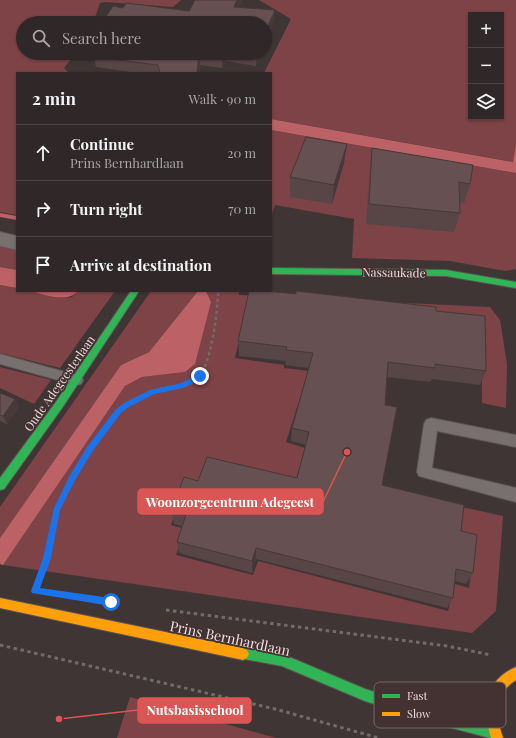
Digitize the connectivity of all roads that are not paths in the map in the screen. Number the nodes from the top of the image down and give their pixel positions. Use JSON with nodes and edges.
{"nodes":[{"id":1,"x":0,"y":239,"type":"edge"},
{"id":2,"x":16,"y":242,"type":"edge"},
{"id":3,"x":272,"y":271,"type":"edge"},
{"id":4,"x":516,"y":285,"type":"edge"},
{"id":5,"x":134,"y":292,"type":"edge"},
{"id":6,"x":0,"y":359,"type":"edge"},
{"id":7,"x":76,"y":380,"type":"junction"},
{"id":8,"x":516,"y":441,"type":"edge"},
{"id":9,"x":0,"y":486,"type":"edge"},
{"id":10,"x":516,"y":495,"type":"edge"},
{"id":11,"x":0,"y":603,"type":"edge"},
{"id":12,"x":516,"y":673,"type":"edge"},
{"id":13,"x":502,"y":682,"type":"edge"},
{"id":14,"x":374,"y":699,"type":"edge"},
{"id":15,"x":471,"y":728,"type":"edge"},
{"id":16,"x":495,"y":735,"type":"edge"}],
"edges":[{"from":1,"to":2,"type":"street"},
{"from":3,"to":4,"type":"street","name":"Nassaukade"},
{"from":5,"to":7,"type":"street","name":"Oude Adegeesterlaan"},
{"from":6,"to":7,"type":"lane"},
{"from":7,"to":9,"type":"street","name":"Oude Adegeesterlaan"},
{"from":8,"to":10,"type":"lane"},
{"from":11,"to":14,"type":"street","name":"Prins Bernhardlaan"},
{"from":12,"to":13,"type":"street"},
{"from":15,"to":16,"type":"street","name":"Prins Bernhardlaan"}]}
